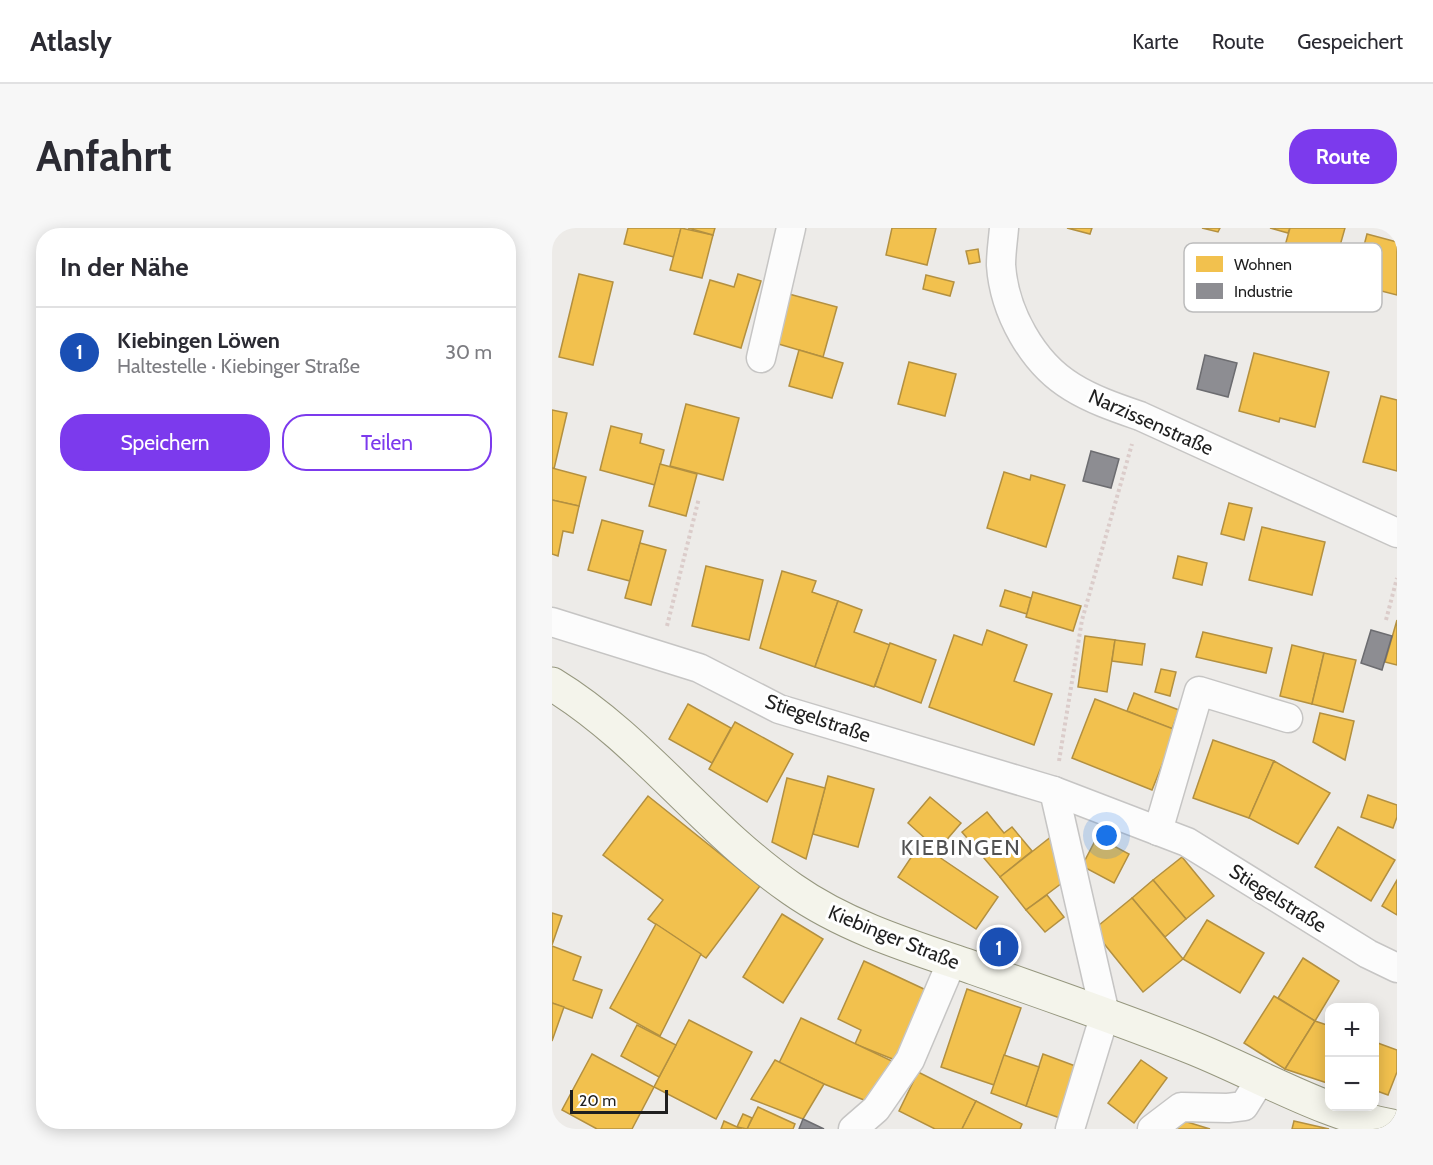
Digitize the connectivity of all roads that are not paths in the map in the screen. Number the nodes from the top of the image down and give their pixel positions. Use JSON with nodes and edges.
{"nodes":[{"id":1,"x":791,"y":228,"type":"edge"},
{"id":2,"x":1004,"y":228,"type":"edge"},
{"id":3,"x":761,"y":358,"type":"dead end"},
{"id":4,"x":1397,"y":533,"type":"edge"},
{"id":5,"x":552,"y":622,"type":"edge"},
{"id":6,"x":552,"y":684,"type":"edge"},
{"id":7,"x":1288,"y":718,"type":"dead end"},
{"id":8,"x":1054,"y":791,"type":"junction"},
{"id":9,"x":1158,"y":831,"type":"junction"},
{"id":10,"x":952,"y":961,"type":"junction"},
{"id":11,"x":1397,"y":968,"type":"edge"},
{"id":12,"x":1105,"y":1014,"type":"junction"},
{"id":13,"x":1262,"y":1077,"type":"junction"},
{"id":14,"x":1397,"y":1127,"type":"edge"},
{"id":15,"x":853,"y":1129,"type":"edge"},
{"id":16,"x":1070,"y":1129,"type":"edge"},
{"id":17,"x":1152,"y":1129,"type":"edge"}],
"edges":[{"from":1,"to":3,"type":"street"},
{"from":2,"to":4,"type":"street","name":"Narzissenstraße"},
{"from":5,"to":8,"type":"street","name":"Stiegelstraße"},
{"from":6,"to":10,"type":"street","name":"Kiebinger Straße"},
{"from":7,"to":9,"type":"street"},
{"from":8,"to":9,"type":"street","name":"Stiegelstraße"},
{"from":8,"to":12,"type":"street"},
{"from":9,"to":11,"type":"street","name":"Stiegelstraße"},
{"from":10,"to":12,"type":"street","name":"Kiebinger Straße"},
{"from":10,"to":15,"type":"street"},
{"from":12,"to":13,"type":"street","name":"Kiebinger Straße"},
{"from":12,"to":16,"type":"street"},
{"from":13,"to":14,"type":"street","name":"Kiebinger Straße"},
{"from":13,"to":17,"type":"street"}]}
